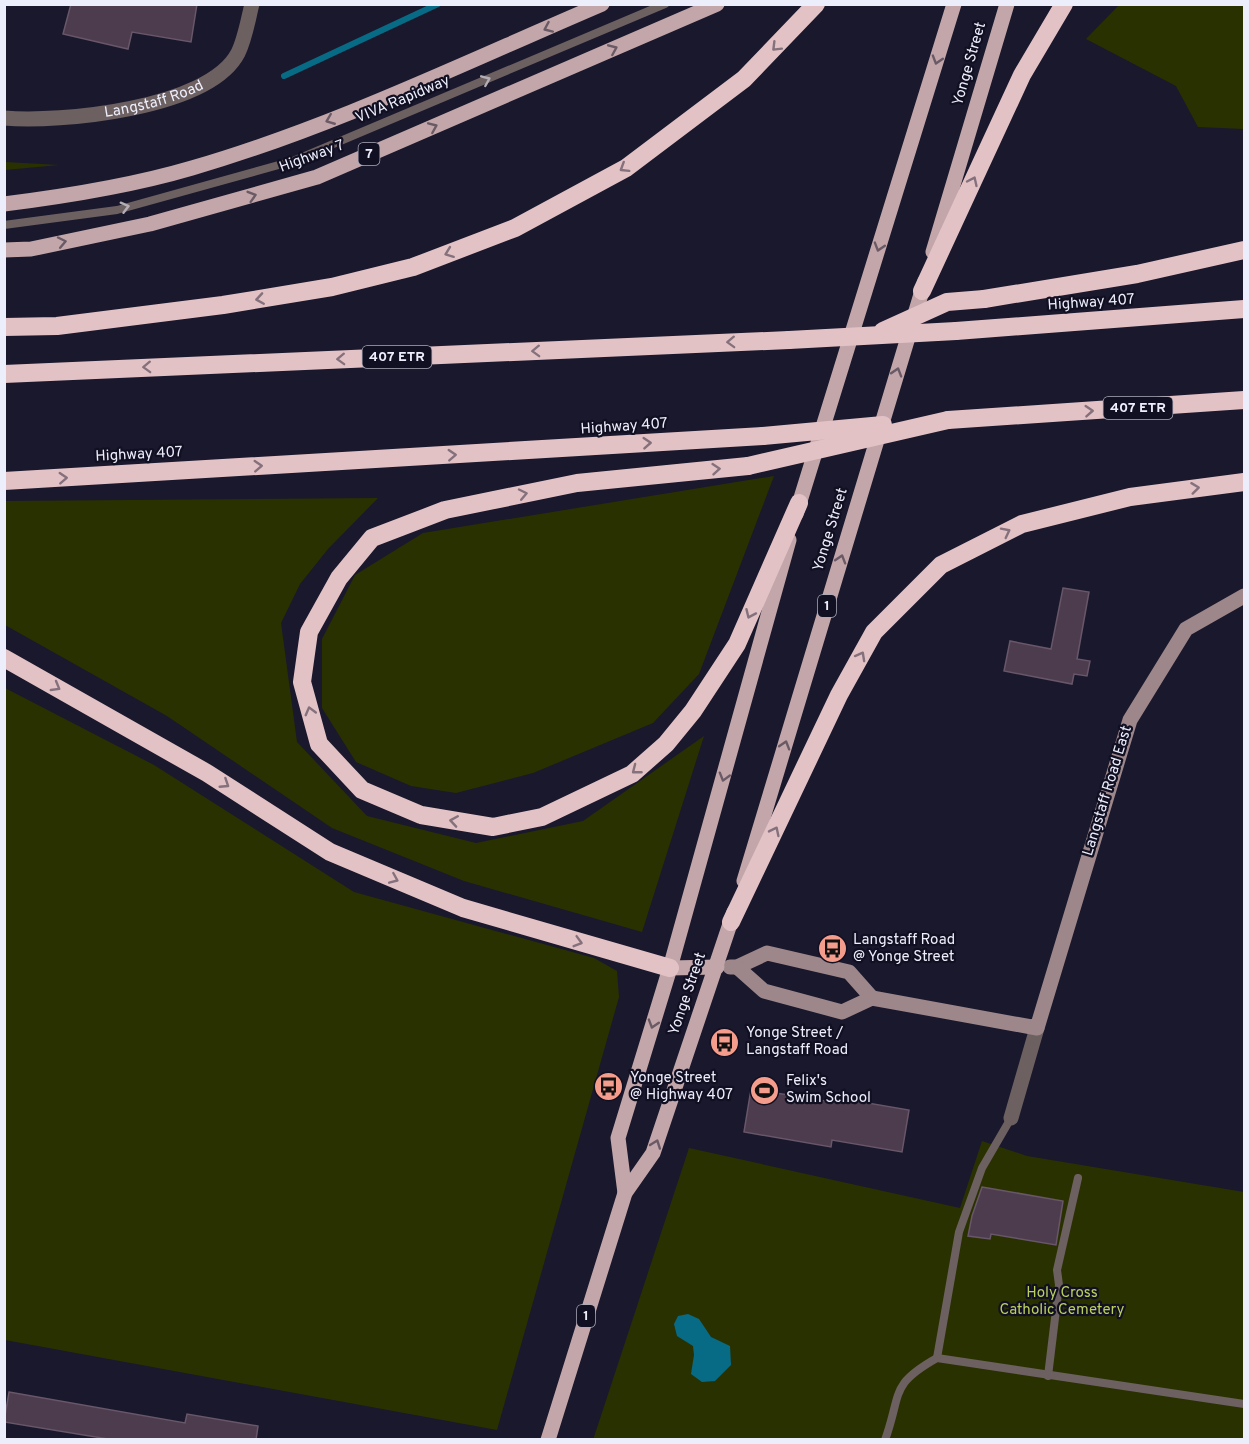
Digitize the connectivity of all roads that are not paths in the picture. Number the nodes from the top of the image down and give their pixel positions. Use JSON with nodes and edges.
{"nodes":[{"id":1,"x":252,"y":4,"type":"edge"},
{"id":2,"x":602,"y":4,"type":"edge"},
{"id":3,"x":665,"y":4,"type":"edge"},
{"id":4,"x":717,"y":4,"type":"edge"},
{"id":5,"x":816,"y":4,"type":"edge"},
{"id":6,"x":954,"y":4,"type":"edge"},
{"id":7,"x":1006,"y":4,"type":"edge"},
{"id":8,"x":1064,"y":4,"type":"edge"},
{"id":9,"x":4,"y":118,"type":"edge"},
{"id":10,"x":4,"y":204,"type":"edge"},
{"id":11,"x":4,"y":225,"type":"edge"},
{"id":12,"x":4,"y":250,"type":"edge"},
{"id":13,"x":1245,"y":250,"type":"edge"},
{"id":14,"x":922,"y":291,"type":"junction"},
{"id":15,"x":1245,"y":309,"type":"edge"},
{"id":16,"x":4,"y":327,"type":"edge"},
{"id":17,"x":870,"y":336,"type":"junction"},
{"id":18,"x":4,"y":374,"type":"edge"},
{"id":19,"x":1245,"y":400,"type":"edge"},
{"id":20,"x":948,"y":420,"type":"junction"},
{"id":21,"x":4,"y":481,"type":"edge"},
{"id":22,"x":1245,"y":482,"type":"edge"},
{"id":23,"x":799,"y":503,"type":"junction"},
{"id":24,"x":1245,"y":596,"type":"edge"},
{"id":25,"x":4,"y":658,"type":"edge"},
{"id":26,"x":731,"y":922,"type":"junction"},
{"id":27,"x":670,"y":968,"type":"junction"},
{"id":28,"x":717,"y":968,"type":"junction"},
{"id":29,"x":737,"y":968,"type":"junction"},
{"id":30,"x":873,"y":998,"type":"junction"},
{"id":31,"x":1036,"y":1028,"type":"junction"},
{"id":32,"x":1011,"y":1118,"type":"joint"},
{"id":33,"x":1078,"y":1178,"type":"dead end"},
{"id":34,"x":625,"y":1193,"type":"junction"},
{"id":35,"x":937,"y":1358,"type":"junction"},
{"id":36,"x":1048,"y":1376,"type":"junction"},
{"id":37,"x":1245,"y":1404,"type":"edge"},
{"id":38,"x":548,"y":1440,"type":"edge"},
{"id":39,"x":885,"y":1440,"type":"edge"}],
"edges":[{"from":1,"to":9,"type":"street","name":"Langstaff Road"},
{"from":2,"to":10,"type":"main road","name":"Highway 7","one_way":true},
{"from":11,"to":3,"type":"lane","name":"VIVA Rapidway","one_way":true},
{"from":12,"to":4,"type":"main road","name":"Highway 7","number":"7","one_way":true},
{"from":5,"to":16,"type":"highway","one_way":true},
{"from":6,"to":23,"type":"main road","name":"Yonge Street","number":"1","one_way":true},
{"from":7,"to":14,"type":"main road","name":"Yonge Street","number":"1"},
{"from":14,"to":8,"type":"highway","one_way":true},
{"from":13,"to":17,"type":"highway","bridge":true},
{"from":26,"to":14,"type":"main road","name":"Yonge Street","number":"1","one_way":true},
{"from":15,"to":17,"type":"highway","name":"Highway 407","number":"407 ETR","bridge":true},
{"from":17,"to":18,"type":"highway","name":"Highway 407","number":"407 ETR","one_way":true,"bridge":true},
{"from":20,"to":19,"type":"highway","name":"Highway 407","number":"407 ETR","one_way":true},
{"from":21,"to":20,"type":"highway","name":"Highway 407","number":"407 ETR","one_way":true,"bridge":true},
{"from":23,"to":20,"type":"highway","one_way":true,"bridge":true},
{"from":26,"to":22,"type":"highway","one_way":true},
{"from":23,"to":27,"type":"main road","name":"Yonge Street","number":"1","one_way":true},
{"from":24,"to":31,"type":"street","name":"Langstaff Road East"},
{"from":25,"to":27,"type":"highway","one_way":true},
{"from":26,"to":28,"type":"main road","name":"Yonge Street","number":"1"},
{"from":27,"to":28,"type":"main road"},
{"from":27,"to":34,"type":"main road","name":"Yonge Street","number":"1","one_way":true},
{"from":28,"to":29,"type":"street"},
{"from":34,"to":28,"type":"main road","name":"Yonge Street","number":"1","one_way":true},
{"from":29,"to":30,"type":"street"},
{"from":29,"to":30,"type":"street"},
{"from":30,"to":31,"type":"street"},
{"from":31,"to":32,"type":"street","name":"Langstaff Road East"},
{"from":32,"to":35,"type":"lane"},
{"from":33,"to":36,"type":"lane"},
{"from":34,"to":38,"type":"main road","name":"Yonge Street","number":"1"},
{"from":35,"to":36,"type":"lane"},
{"from":35,"to":39,"type":"lane"},
{"from":36,"to":37,"type":"lane"}]}
